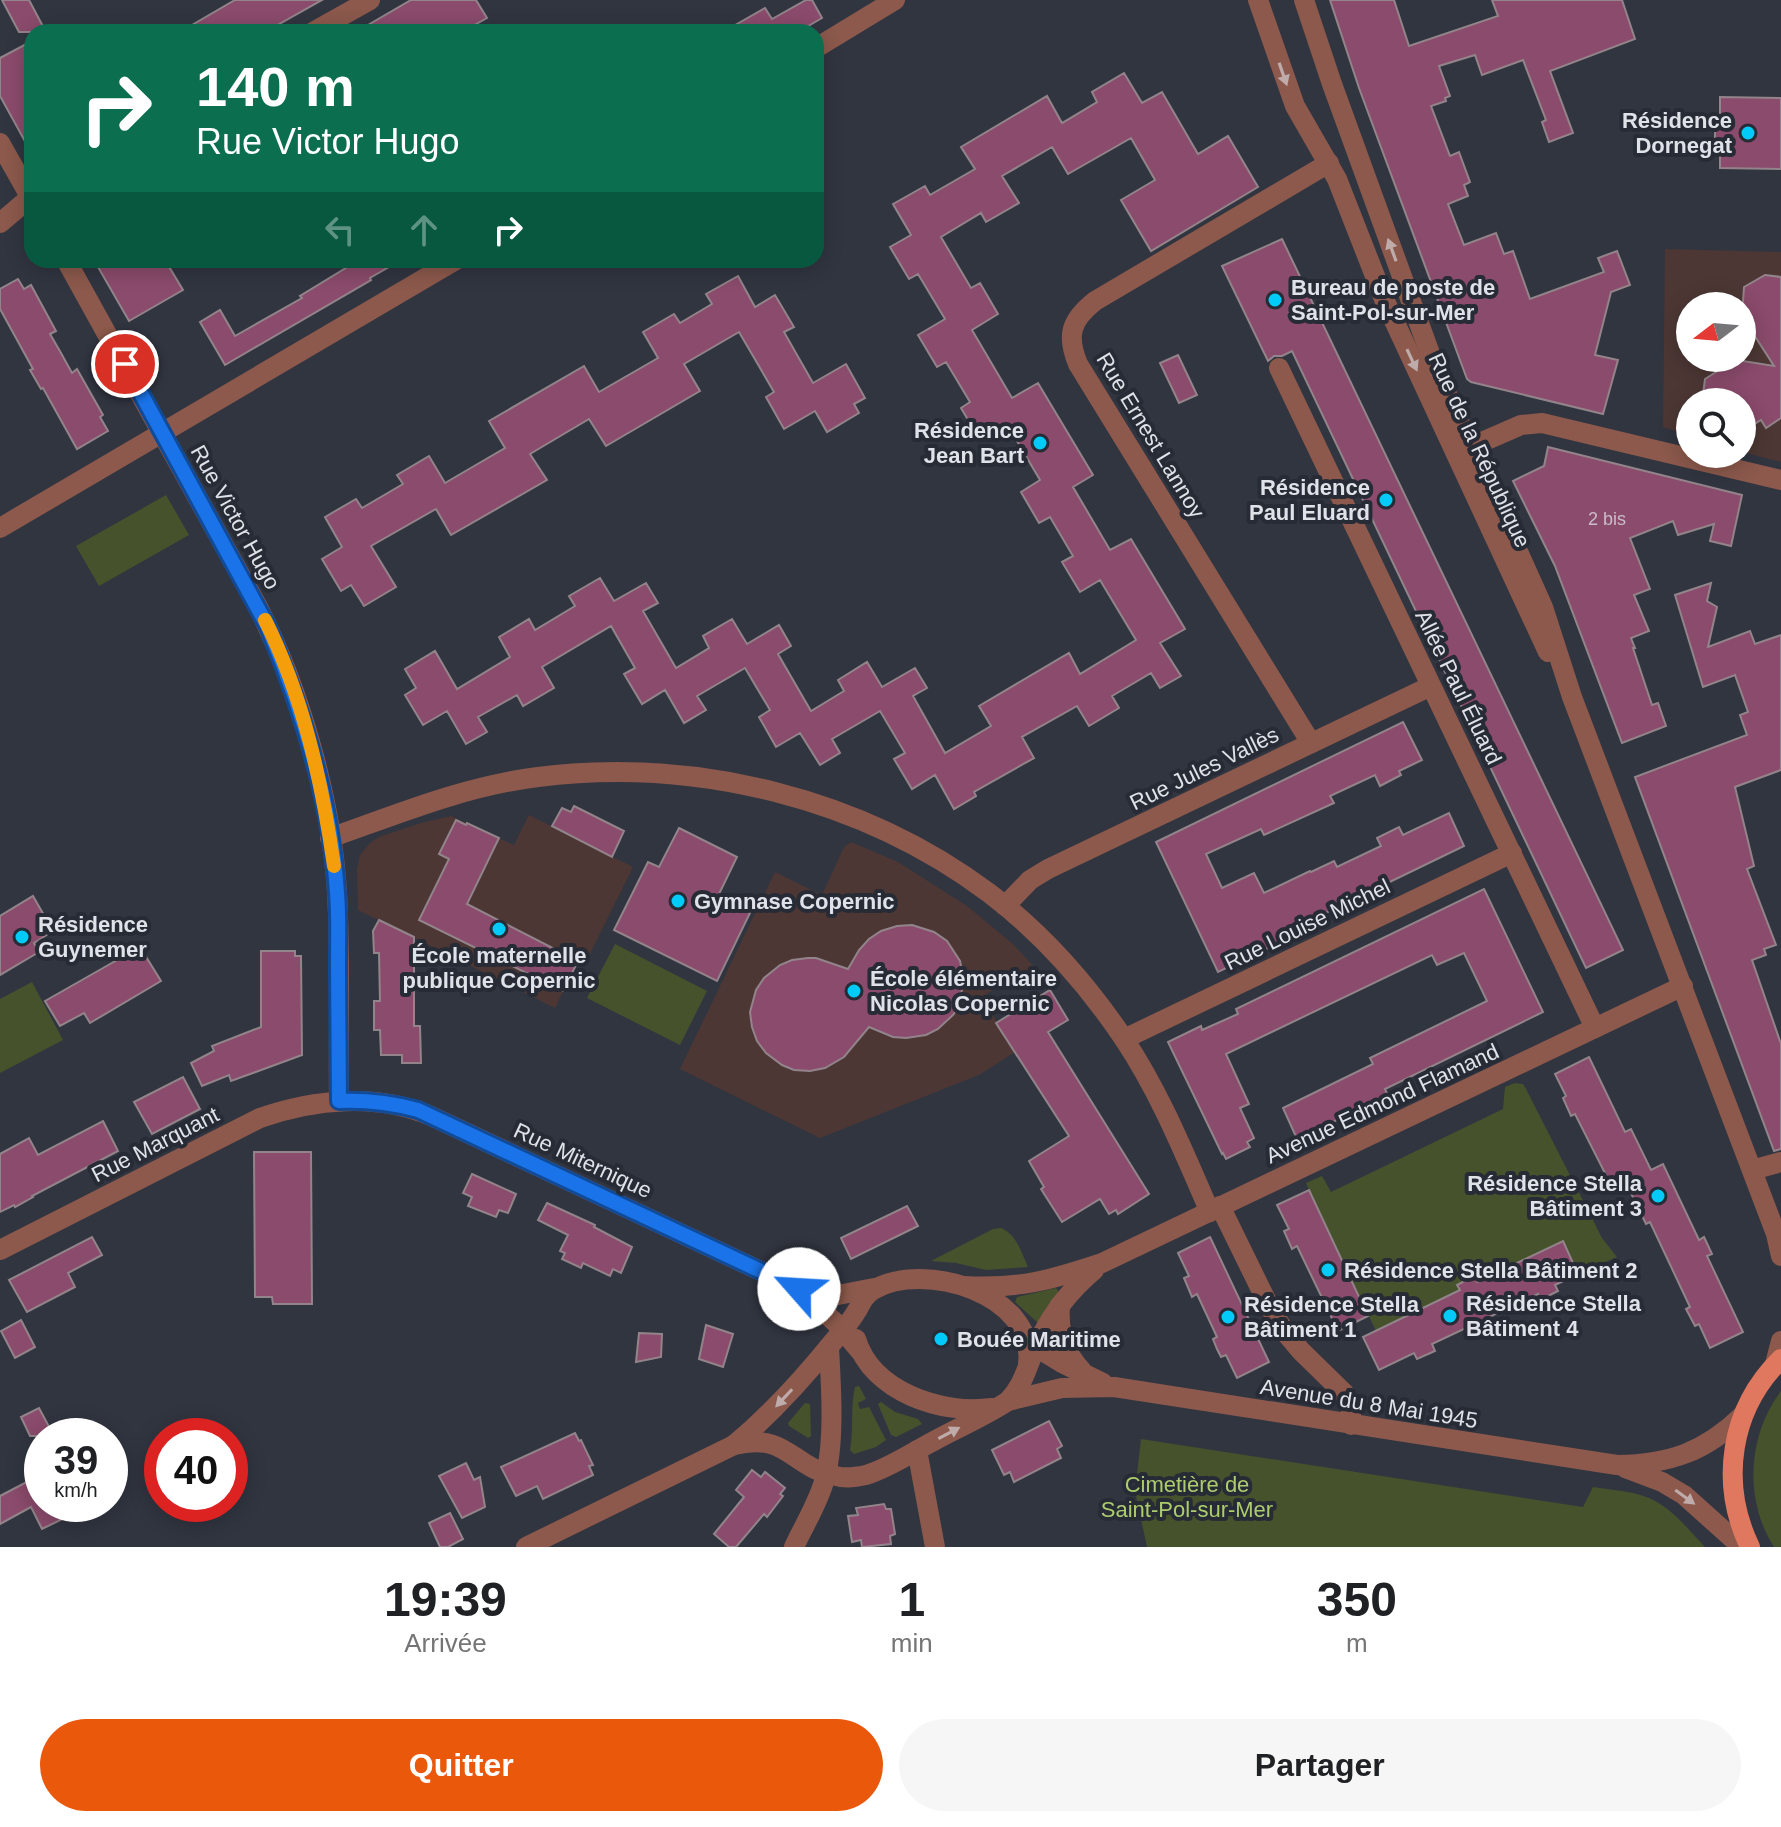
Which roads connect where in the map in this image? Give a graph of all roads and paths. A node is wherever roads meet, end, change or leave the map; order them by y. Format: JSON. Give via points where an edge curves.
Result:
{"nodes":[{"id":1,"x":370,"y":0,"type":"edge"},
{"id":2,"x":1258,"y":0,"type":"edge"},
{"id":3,"x":1304,"y":0,"type":"edge"},
{"id":4,"x":895,"y":2,"type":"edge"},
{"id":5,"x":327,"y":24,"type":"edge"},
{"id":6,"x":824,"y":43,"type":"edge"},
{"id":7,"x":0,"y":143,"type":"edge"},
{"id":8,"x":1329,"y":163,"type":"junction"},
{"id":9,"x":24,"y":186,"type":"edge"},
{"id":10,"x":24,"y":204,"type":"edge"},
{"id":11,"x":0,"y":223,"type":"edge"},
{"id":12,"x":70,"y":268,"type":"edge"},
{"id":13,"x":442,"y":268,"type":"edge"},
{"id":14,"x":1279,"y":368,"type":"dead end"},
{"id":15,"x":163,"y":433,"type":"junction"},
{"id":16,"x":1462,"y":450,"type":"junction"},
{"id":17,"x":1781,"y":480,"type":"edge"},
{"id":18,"x":0,"y":528,"type":"edge"},
{"id":19,"x":1431,"y":686,"type":"junction"},
{"id":20,"x":1311,"y":743,"type":"junction"},
{"id":21,"x":330,"y":838,"type":"junction"},
{"id":22,"x":1512,"y":853,"type":"junction"},
{"id":23,"x":1005,"y":906,"type":"junction"},
{"id":24,"x":1683,"y":986,"type":"junction"},
{"id":25,"x":1595,"y":1028,"type":"junction"},
{"id":26,"x":1124,"y":1039,"type":"junction"},
{"id":27,"x":339,"y":1101,"type":"junction"},
{"id":28,"x":1781,"y":1162,"type":"edge"},
{"id":29,"x":1752,"y":1170,"type":"junction"},
{"id":30,"x":1215,"y":1209,"type":"junction"},
{"id":31,"x":1779,"y":1238,"type":"edge"},
{"id":32,"x":0,"y":1250,"type":"edge"},
{"id":33,"x":1781,"y":1256,"type":"edge"},
{"id":34,"x":1102,"y":1263,"type":"junction"},
{"id":35,"x":964,"y":1286,"type":"junction"},
{"id":36,"x":878,"y":1287,"type":"junction"},
{"id":37,"x":799,"y":1289,"type":"junction"},
{"id":38,"x":1060,"y":1305,"type":"junction"},
{"id":39,"x":858,"y":1309,"type":"junction"},
{"id":40,"x":843,"y":1330,"type":"junction"},
{"id":41,"x":1781,"y":1341,"type":"edge"},
{"id":42,"x":829,"y":1347,"type":"junction"},
{"id":43,"x":1030,"y":1351,"type":"junction"},
{"id":44,"x":861,"y":1352,"type":"junction"},
{"id":45,"x":1778,"y":1362,"type":"edge"},
{"id":46,"x":1084,"y":1374,"type":"junction"},
{"id":47,"x":1114,"y":1387,"type":"junction"},
{"id":48,"x":1006,"y":1402,"type":"junction"},
{"id":49,"x":1743,"y":1415,"type":"junction"},
{"id":50,"x":1351,"y":1425,"type":"junction"},
{"id":51,"x":734,"y":1445,"type":"junction"},
{"id":52,"x":917,"y":1450,"type":"junction"},
{"id":53,"x":1617,"y":1465,"type":"junction"},
{"id":54,"x":826,"y":1474,"type":"junction"},
{"id":55,"x":526,"y":1547,"type":"edge"},
{"id":56,"x":794,"y":1547,"type":"edge"},
{"id":57,"x":935,"y":1547,"type":"edge"},
{"id":58,"x":1742,"y":1547,"type":"edge"},
{"id":59,"x":1750,"y":1547,"type":"edge"}],
"edges":[{"from":1,"to":5,"type":"street"},
{"from":2,"to":8,"type":"street","name":"Rue de la République","one_way":true,"via":[[1295,106]]},
{"from":16,"to":3,"type":"street","name":"Rue de la République","one_way":true},
{"from":4,"to":6,"type":"street"},
{"from":7,"to":9,"type":"street"},
{"from":8,"to":16,"type":"street","name":"Rue de la République","one_way":true,"via":[[1384,299]]},
{"from":8,"to":20,"type":"street","name":"Rue Ernest Lannoy","via":[[1095,301],[1076,320],[1071,337],[1078,364]]},
{"from":10,"to":11,"type":"street"},
{"from":12,"to":15,"type":"street","name":"Rue Victor Hugo"},
{"from":13,"to":15,"type":"street"},
{"from":14,"to":19,"type":"street","name":"Allée Paul Éluard"},
{"from":15,"to":18,"type":"street"},
{"from":15,"to":21,"type":"street","name":"Rue Victor Hugo","via":[[284,665],[313,755]]},
{"from":16,"to":17,"type":"street","via":[[1521,425],[1542,423]]},
{"from":16,"to":24,"type":"street","name":"Rue de la République","via":[[1538,633],[1572,697]]},
{"from":19,"to":20,"type":"street","name":"Rue Jules Vallès"},
{"from":19,"to":22,"type":"street","name":"Allée Paul Éluard"},
{"from":20,"to":23,"type":"street","name":"Rue Jules Vallès","via":[[1048,869]]},
{"from":21,"to":23,"type":"street","via":[[437,799],[537,777],[596,772],[680,775],[787,795],[873,826],[938,860]]},
{"from":21,"to":27,"type":"street","name":"Rue Victor Hugo","via":[[337,891]]},
{"from":22,"to":25,"type":"street","name":"Allée Paul Éluard"},
{"from":22,"to":26,"type":"street","name":"Rue Louise Michel"},
{"from":23,"to":26,"type":"street","via":[[1063,960]]},
{"from":24,"to":25,"type":"street","name":"Avenue Edmond Flamand"},
{"from":24,"to":29,"type":"street","name":"Rue de la République"},
{"from":25,"to":30,"type":"street","name":"Avenue Edmond Flamand"},
{"from":26,"to":30,"type":"street"},
{"from":27,"to":32,"type":"street","name":"Rue Marquant","via":[[260,1118]]},
{"from":27,"to":37,"type":"street","name":"Rue Miternique","via":[[418,1110]]},
{"from":28,"to":29,"type":"street"},
{"from":29,"to":31,"type":"street","name":"Rue de la République"},
{"from":30,"to":34,"type":"street","name":"Avenue Edmond Flamand"},
{"from":30,"to":50,"type":"street","via":[[1279,1324],[1344,1393]]},
{"from":31,"to":33,"type":"street","name":"Rue de la République"},
{"from":34,"to":35,"type":"street","via":[[1022,1286]]},
{"from":34,"to":38,"type":"street"},
{"from":35,"to":36,"type":"street","via":[[914,1279]]},
{"from":35,"to":43,"type":"street","via":[[1000,1305]]},
{"from":36,"to":37,"type":"street","via":[[838,1295]]},
{"from":36,"to":39,"type":"street"},
{"from":37,"to":40,"type":"street"},
{"from":38,"to":43,"type":"street"},
{"from":38,"to":46,"type":"street","via":[[1065,1348]]},
{"from":39,"to":40,"type":"street"},
{"from":39,"to":44,"type":"street","via":[[855,1331]]},
{"from":40,"to":42,"type":"street"},
{"from":40,"to":44,"type":"street"},
{"from":41,"to":45,"type":"street"},
{"from":42,"to":51,"type":"street","one_way":true},
{"from":42,"to":54,"type":"street"},
{"from":43,"to":46,"type":"street"},
{"from":43,"to":48,"type":"street","via":[[1021,1385]]},
{"from":44,"to":48,"type":"street","via":[[885,1380],[927,1401],[972,1409]]},
{"from":45,"to":49,"type":"main road"},
{"from":46,"to":47,"type":"street"},
{"from":47,"to":48,"type":"street","via":[[1062,1388]]},
{"from":47,"to":50,"type":"street","name":"Avenue du 8 Mai 1945"},
{"from":52,"to":48,"type":"street","one_way":true},
{"from":49,"to":53,"type":"street","name":"Avenue du 8 Mai 1945","via":[[1690,1453],[1648,1464]]},
{"from":49,"to":59,"type":"main road","via":[[1732,1474],[1736,1511]]},
{"from":50,"to":53,"type":"street","name":"Avenue du 8 Mai 1945"},
{"from":51,"to":54,"type":"street","via":[[773,1444]]},
{"from":51,"to":55,"type":"street"},
{"from":52,"to":54,"type":"street","via":[[863,1476]]},
{"from":52,"to":57,"type":"street"},
{"from":53,"to":58,"type":"street","name":"Avenue du 8 Mai 1945","one_way":true,"via":[[1684,1495]]},
{"from":54,"to":56,"type":"street"}]}
